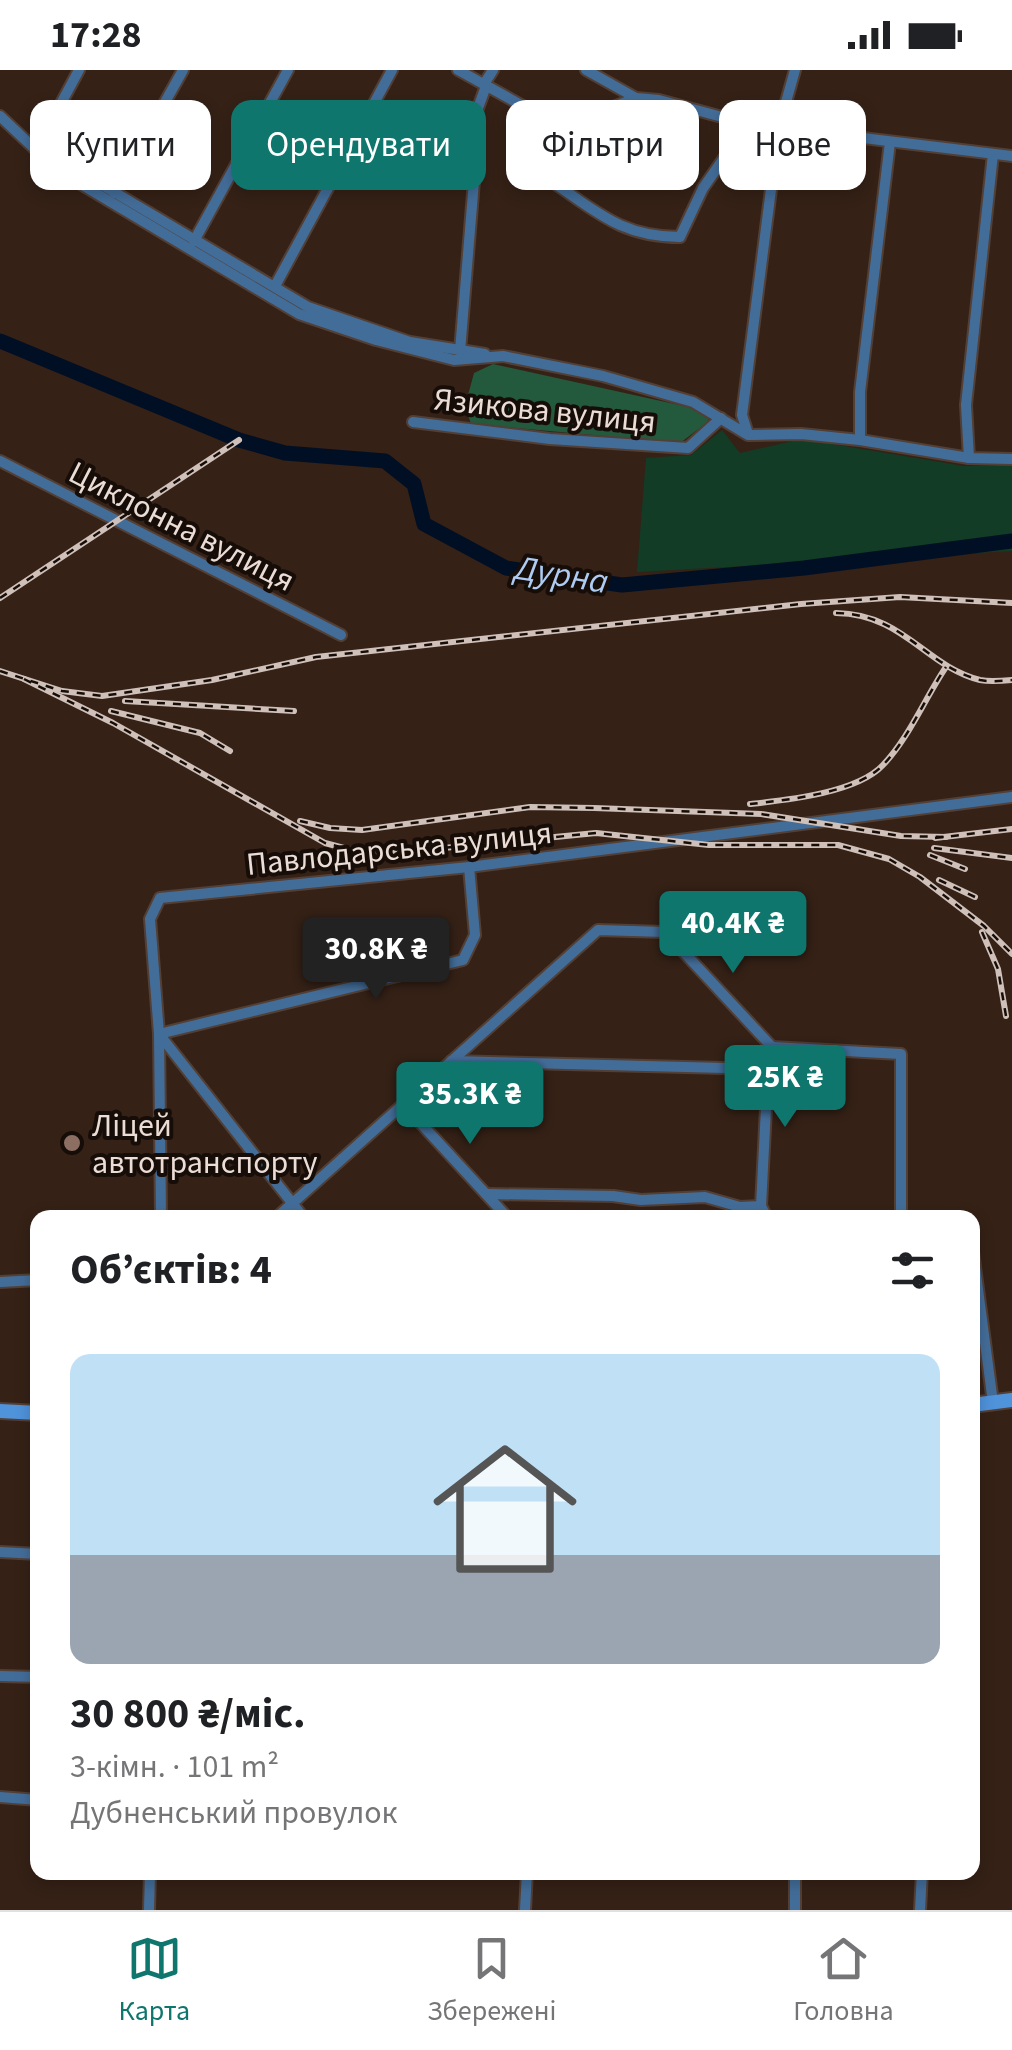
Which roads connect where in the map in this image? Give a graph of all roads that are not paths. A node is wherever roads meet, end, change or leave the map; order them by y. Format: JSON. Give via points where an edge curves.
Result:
{"nodes":[{"id":1,"x":79,"y":70,"type":"edge"},
{"id":2,"x":183,"y":70,"type":"edge"},
{"id":3,"x":288,"y":70,"type":"edge"},
{"id":4,"x":392,"y":70,"type":"edge"},
{"id":5,"x":458,"y":70,"type":"edge"},
{"id":6,"x":493,"y":70,"type":"edge"},
{"id":7,"x":586,"y":70,"type":"edge"},
{"id":8,"x":795,"y":70,"type":"edge"},
{"id":9,"x":485,"y":85,"type":"junction"},
{"id":10,"x":636,"y":98,"type":"junction"},
{"id":11,"x":63,"y":100,"type":"edge"},
{"id":12,"x":512,"y":100,"type":"edge"},
{"id":13,"x":631,"y":100,"type":"edge"},
{"id":14,"x":786,"y":100,"type":"edge"},
{"id":15,"x":0,"y":116,"type":"edge"},
{"id":16,"x":719,"y":116,"type":"edge"},
{"id":17,"x":866,"y":139,"type":"edge"},
{"id":18,"x":890,"y":142,"type":"junction"},
{"id":19,"x":30,"y":144,"type":"edge"},
{"id":20,"x":994,"y":154,"type":"junction"},
{"id":21,"x":1012,"y":156,"type":"edge"},
{"id":22,"x":719,"y":165,"type":"edge"},
{"id":23,"x":92,"y":190,"type":"edge"},
{"id":24,"x":111,"y":190,"type":"edge"},
{"id":25,"x":568,"y":190,"type":"edge"},
{"id":26,"x":770,"y":190,"type":"edge"},
{"id":27,"x":114,"y":192,"type":"junction"},
{"id":28,"x":194,"y":241,"type":"junction"},
{"id":29,"x":275,"y":286,"type":"junction"},
{"id":30,"x":460,"y":352,"type":"junction"},
{"id":31,"x":503,"y":356,"type":"junction"},
{"id":32,"x":721,"y":418,"type":"junction"},
{"id":33,"x":412,"y":422,"type":"dead end"},
{"id":34,"x":748,"y":435,"type":"junction"},
{"id":35,"x":860,"y":440,"type":"junction"},
{"id":36,"x":969,"y":458,"type":"junction"},
{"id":37,"x":1012,"y":458,"type":"edge"},
{"id":38,"x":0,"y":461,"type":"edge"},
{"id":39,"x":342,"y":635,"type":"dead end"},
{"id":40,"x":1012,"y":796,"type":"edge"},
{"id":41,"x":468,"y":868,"type":"junction"},
{"id":42,"x":159,"y":1034,"type":"junction"},
{"id":43,"x":772,"y":1047,"type":"junction"},
{"id":44,"x":450,"y":1061,"type":"junction"},
{"id":45,"x":768,"y":1069,"type":"junction"},
{"id":46,"x":403,"y":1104,"type":"junction"},
{"id":47,"x":486,"y":1194,"type":"junction"},
{"id":48,"x":291,"y":1204,"type":"junction"},
{"id":49,"x":761,"y":1206,"type":"junction"},
{"id":50,"x":161,"y":1210,"type":"edge"},
{"id":51,"x":285,"y":1210,"type":"edge"},
{"id":52,"x":297,"y":1210,"type":"edge"},
{"id":53,"x":501,"y":1210,"type":"edge"},
{"id":54,"x":763,"y":1210,"type":"edge"},
{"id":55,"x":901,"y":1210,"type":"edge"},
{"id":56,"x":30,"y":1280,"type":"edge"},
{"id":57,"x":0,"y":1282,"type":"edge"},
{"id":58,"x":980,"y":1308,"type":"edge"},
{"id":59,"x":1012,"y":1400,"type":"edge"},
{"id":60,"x":992,"y":1403,"type":"junction"},
{"id":61,"x":980,"y":1404,"type":"edge"},
{"id":62,"x":0,"y":1412,"type":"edge"},
{"id":63,"x":30,"y":1414,"type":"edge"},
{"id":64,"x":0,"y":1552,"type":"edge"},
{"id":65,"x":30,"y":1554,"type":"edge"},
{"id":66,"x":0,"y":1676,"type":"edge"},
{"id":67,"x":30,"y":1678,"type":"edge"},
{"id":68,"x":0,"y":1797,"type":"edge"},
{"id":69,"x":30,"y":1799,"type":"edge"},
{"id":70,"x":150,"y":1880,"type":"edge"},
{"id":71,"x":527,"y":1880,"type":"edge"},
{"id":72,"x":795,"y":1880,"type":"edge"},
{"id":73,"x":922,"y":1880,"type":"edge"},
{"id":74,"x":149,"y":1910,"type":"edge"},
{"id":75,"x":525,"y":1910,"type":"edge"},
{"id":76,"x":795,"y":1910,"type":"edge"},
{"id":77,"x":920,"y":1910,"type":"edge"}],
"edges":[{"from":1,"to":11,"type":"street"},
{"from":2,"to":27,"type":"street"},
{"from":3,"to":28,"type":"street"},
{"from":4,"to":29,"type":"street"},
{"from":5,"to":9,"type":"street"},
{"from":6,"to":9,"type":"street"},
{"from":7,"to":10,"type":"street"},
{"from":8,"to":14,"type":"street"},
{"from":9,"to":12,"type":"street"},
{"from":9,"to":30,"type":"street","via":[[474,119]]},
{"from":10,"to":13,"type":"street"},
{"from":10,"to":16,"type":"street"},
{"from":15,"to":19,"type":"street"},
{"from":17,"to":18,"type":"street"},
{"from":18,"to":20,"type":"street"},
{"from":18,"to":35,"type":"street"},
{"from":20,"to":21,"type":"street"},
{"from":20,"to":36,"type":"street","via":[[966,405]]},
{"from":22,"to":25,"type":"street","via":[[680,238],[617,226]]},
{"from":23,"to":31,"type":"street","via":[[299,314],[454,360]]},
{"from":24,"to":27,"type":"street"},
{"from":26,"to":34,"type":"street","via":[[742,415]]},
{"from":27,"to":28,"type":"street"},
{"from":28,"to":29,"type":"street"},
{"from":29,"to":30,"type":"street","via":[[308,307]]},
{"from":30,"to":31,"type":"street"},
{"from":31,"to":32,"type":"street","via":[[603,376],[693,402]]},
{"from":32,"to":33,"type":"street","name":"Язикова вулиця","via":[[688,448]]},
{"from":32,"to":34,"type":"street"},
{"from":34,"to":35,"type":"street"},
{"from":35,"to":36,"type":"street"},
{"from":36,"to":37,"type":"street"},
{"from":38,"to":39,"type":"street","name":"Циклонна вулиця"},
{"from":40,"to":41,"type":"street","name":"Павлодарська вулиця"},
{"from":41,"to":42,"type":"street","via":[[474,935],[463,960]]},
{"from":41,"to":42,"type":"street","name":"Павлодарська вулиця","via":[[160,898],[150,919]]},
{"from":42,"to":48,"type":"street"},
{"from":42,"to":50,"type":"street"},
{"from":43,"to":44,"type":"street","via":[[665,932],[598,930]]},
{"from":43,"to":45,"type":"street"},
{"from":43,"to":55,"type":"street","via":[[901,1054]]},
{"from":44,"to":45,"type":"street"},
{"from":44,"to":46,"type":"street"},
{"from":45,"to":49,"type":"street"},
{"from":46,"to":47,"type":"street"},
{"from":46,"to":48,"type":"street"},
{"from":47,"to":49,"type":"street","via":[[704,1197]]},
{"from":47,"to":53,"type":"street"},
{"from":48,"to":51,"type":"street"},
{"from":48,"to":52,"type":"street"},
{"from":49,"to":54,"type":"street"},
{"from":56,"to":57,"type":"street"},
{"from":58,"to":60,"type":"street"},
{"from":59,"to":60,"type":"main road"},
{"from":60,"to":61,"type":"main road"},
{"from":62,"to":63,"type":"main road"},
{"from":64,"to":65,"type":"street"},
{"from":66,"to":67,"type":"street"},
{"from":68,"to":69,"type":"street"},
{"from":70,"to":74,"type":"street"},
{"from":71,"to":75,"type":"street"},
{"from":72,"to":76,"type":"street"},
{"from":73,"to":77,"type":"street"}]}
